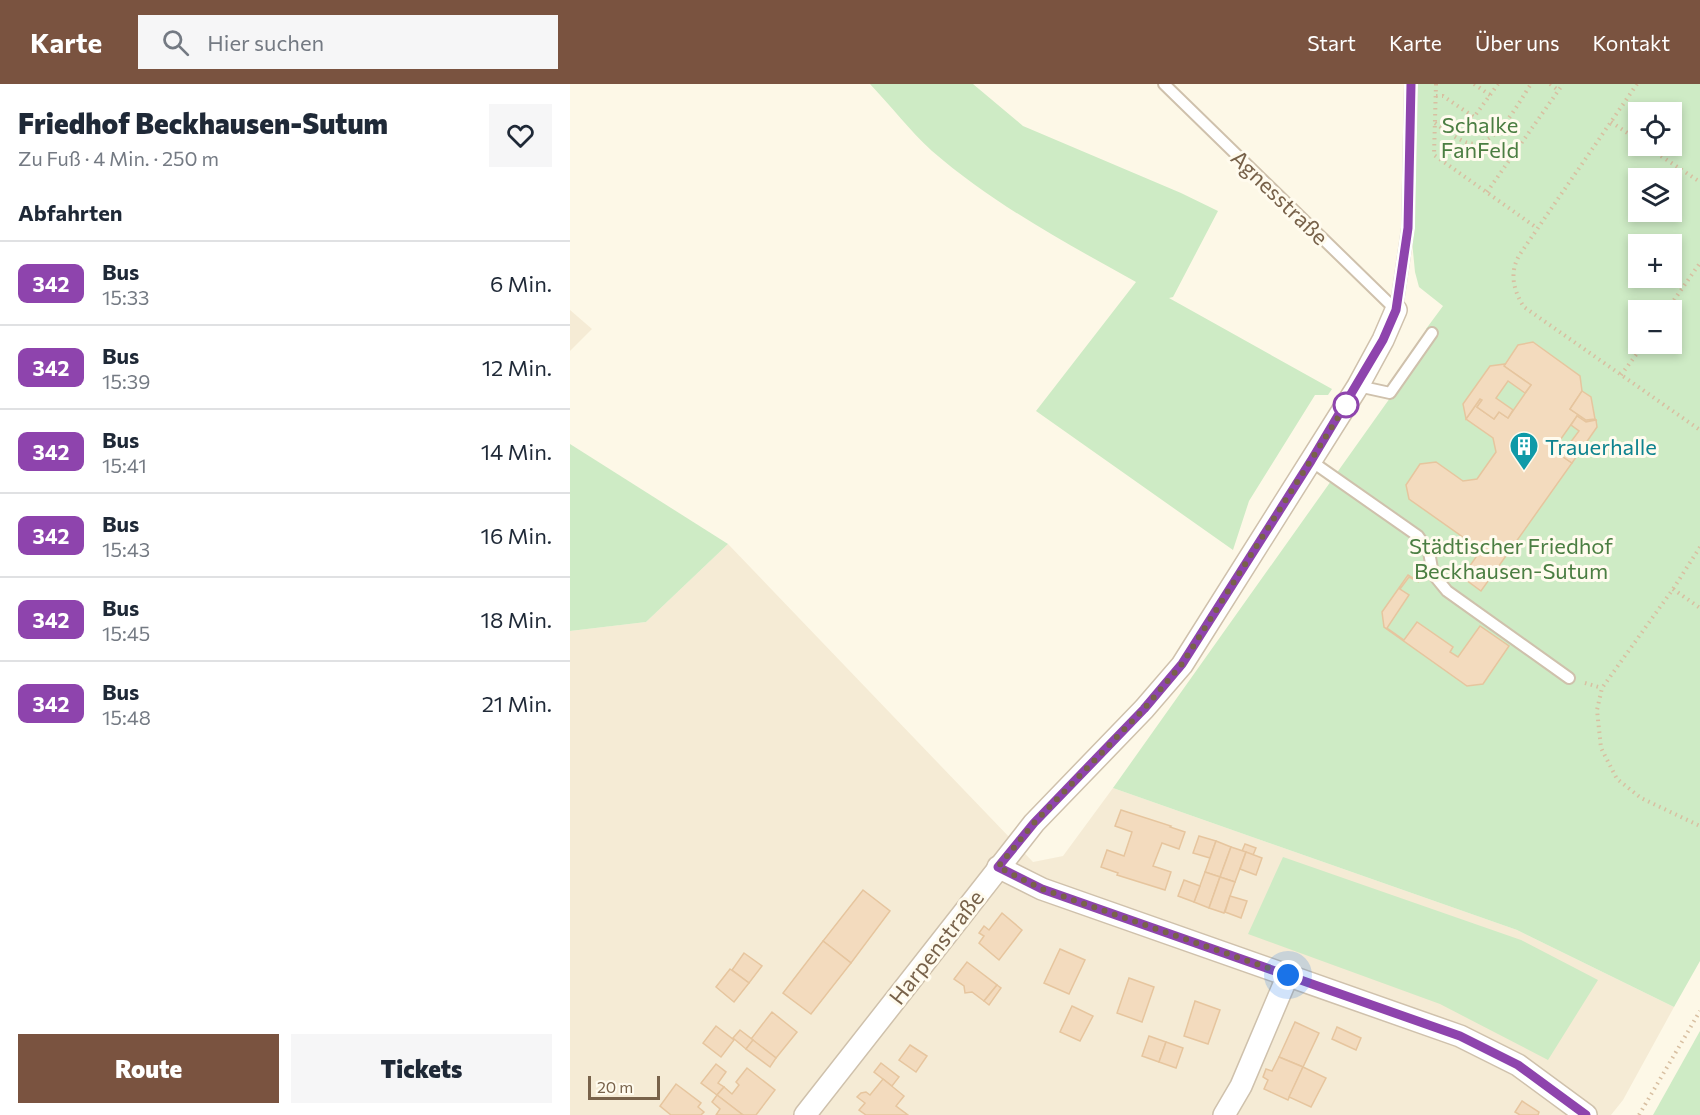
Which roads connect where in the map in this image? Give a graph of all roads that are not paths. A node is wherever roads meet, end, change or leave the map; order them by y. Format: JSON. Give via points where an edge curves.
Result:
{"nodes":[{"id":1,"x":1164,"y":84,"type":"edge"},
{"id":2,"x":1411,"y":84,"type":"edge"},
{"id":3,"x":1396,"y":310,"type":"junction"},
{"id":4,"x":1432,"y":333,"type":"dead end"},
{"id":5,"x":1358,"y":386,"type":"junction"},
{"id":6,"x":1311,"y":461,"type":"junction"},
{"id":7,"x":1569,"y":678,"type":"dead end"},
{"id":8,"x":998,"y":867,"type":"junction"},
{"id":9,"x":1288,"y":975,"type":"junction"},
{"id":10,"x":805,"y":1115,"type":"edge"},
{"id":11,"x":1224,"y":1115,"type":"edge"},
{"id":12,"x":1586,"y":1115,"type":"edge"}],
"edges":[{"from":1,"to":3,"type":"lane","name":"Agnesstraße"},
{"from":2,"to":3,"type":"lane","via":[[1408,228]]},
{"from":3,"to":5,"type":"street","name":"Harpenstraße"},
{"from":4,"to":5,"type":"lane","via":[[1390,393]]},
{"from":5,"to":6,"type":"street","name":"Harpenstraße"},
{"from":6,"to":7,"type":"lane","via":[[1418,536],[1429,552],[1433,574],[1447,591]]},
{"from":6,"to":8,"type":"street","name":"Harpenstraße","via":[[1182,664]]},
{"from":8,"to":9,"type":"street","via":[[1042,889]]},
{"from":8,"to":10,"type":"street","name":"Harpenstraße"},
{"from":9,"to":11,"type":"street","via":[[1241,1086]]},
{"from":9,"to":12,"type":"street","via":[[1460,1036],[1518,1065]]}]}
